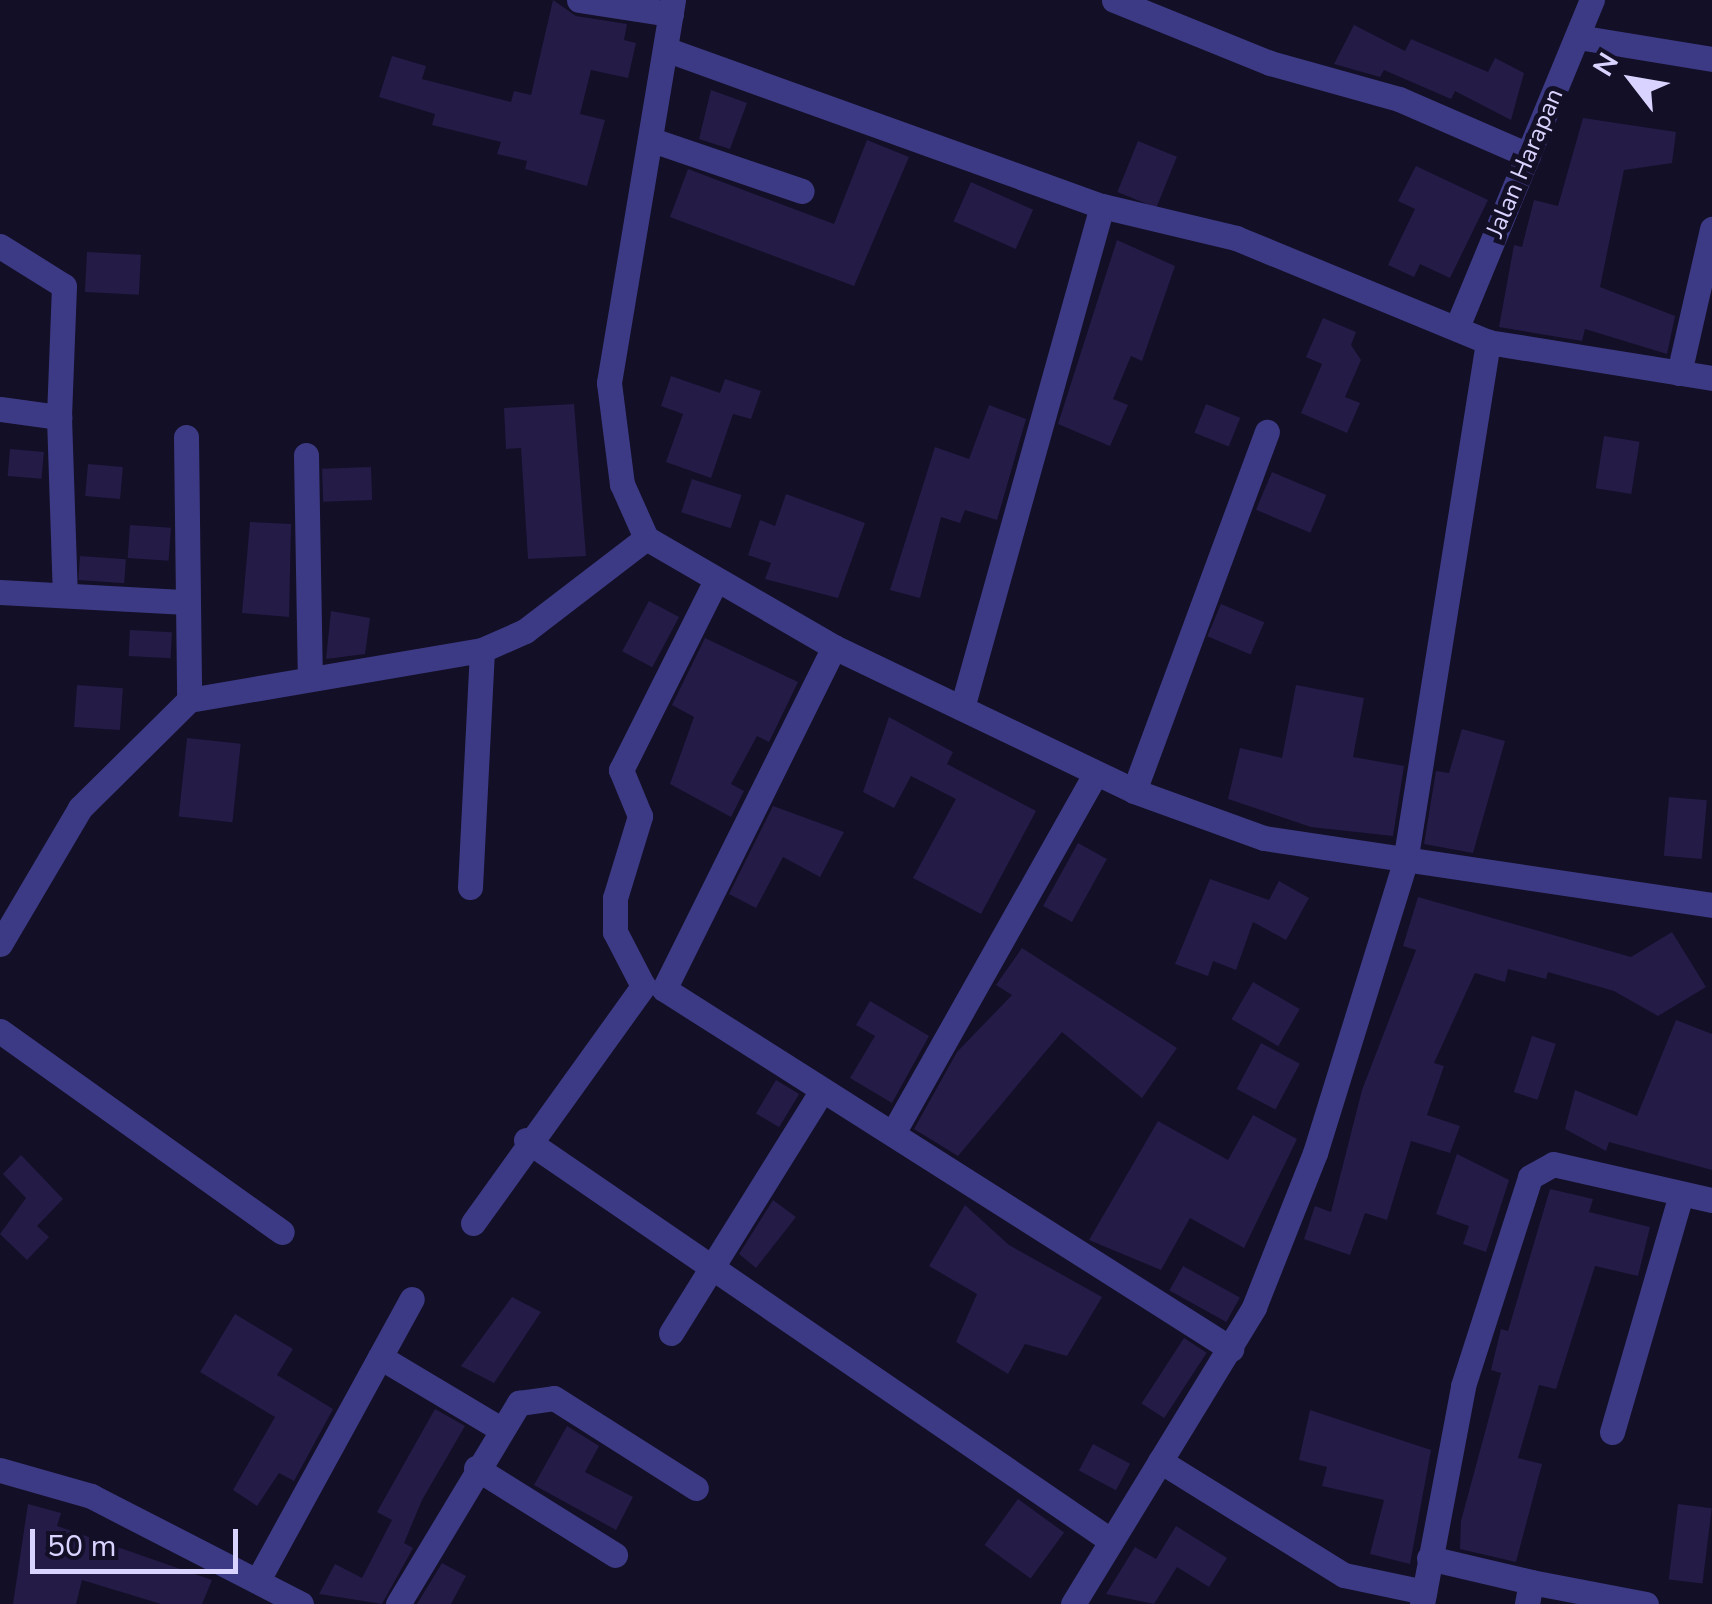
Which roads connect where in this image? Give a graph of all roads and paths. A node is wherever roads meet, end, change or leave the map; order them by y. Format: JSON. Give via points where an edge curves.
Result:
{"nodes":[{"id":1,"x":580,"y":0,"type":"edge"},
{"id":2,"x":1114,"y":0,"type":"edge"},
{"id":3,"x":1592,"y":0,"type":"edge"},
{"id":4,"x":672,"y":7,"type":"edge"},
{"id":5,"x":1578,"y":37,"type":"junction"},
{"id":6,"x":668,"y":50,"type":"junction"},
{"id":7,"x":1712,"y":59,"type":"edge"},
{"id":8,"x":652,"y":140,"type":"junction"},
{"id":9,"x":1528,"y":155,"type":"junction"},
{"id":10,"x":802,"y":191,"type":"dead end"},
{"id":11,"x":1102,"y":206,"type":"junction"},
{"id":12,"x":1712,"y":229,"type":"edge"},
{"id":13,"x":0,"y":246,"type":"edge"},
{"id":14,"x":1457,"y":327,"type":"junction"},
{"id":15,"x":1488,"y":342,"type":"junction"},
{"id":16,"x":1678,"y":373,"type":"junction"},
{"id":17,"x":1712,"y":378,"type":"edge"},
{"id":18,"x":0,"y":409,"type":"edge"},
{"id":19,"x":58,"y":417,"type":"junction"},
{"id":20,"x":1268,"y":432,"type":"dead end"},
{"id":21,"x":186,"y":438,"type":"dead end"},
{"id":22,"x":306,"y":455,"type":"dead end"},
{"id":23,"x":646,"y":538,"type":"junction"},
{"id":24,"x":715,"y":582,"type":"junction"},
{"id":25,"x":0,"y":592,"type":"edge"},
{"id":26,"x":65,"y":595,"type":"junction"},
{"id":27,"x":188,"y":602,"type":"junction"},
{"id":28,"x":834,"y":647,"type":"junction"},
{"id":29,"x":482,"y":650,"type":"junction"},
{"id":30,"x":310,"y":676,"type":"junction"},
{"id":31,"x":189,"y":700,"type":"junction"},
{"id":32,"x":962,"y":708,"type":"junction"},
{"id":33,"x":1096,"y":773,"type":"junction"},
{"id":34,"x":1134,"y":791,"type":"junction"},
{"id":35,"x":1405,"y":862,"type":"junction"},
{"id":36,"x":470,"y":887,"type":"dead end"},
{"id":37,"x":1712,"y":905,"type":"edge"},
{"id":38,"x":0,"y":944,"type":"edge"},
{"id":39,"x":625,"y":950,"type":"junction"},
{"id":40,"x":666,"y":973,"type":"junction"},
{"id":41,"x":0,"y":1031,"type":"edge"},
{"id":42,"x":820,"y":1092,"type":"junction"},
{"id":43,"x":892,"y":1133,"type":"junction"},
{"id":44,"x":526,"y":1140,"type":"junction"},
{"id":45,"x":1681,"y":1196,"type":"junction"},
{"id":46,"x":1712,"y":1200,"type":"edge"},
{"id":47,"x":473,"y":1224,"type":"dead end"},
{"id":48,"x":282,"y":1232,"type":"dead end"},
{"id":49,"x":713,"y":1266,"type":"junction"},
{"id":50,"x":412,"y":1300,"type":"dead end"},
{"id":51,"x":671,"y":1333,"type":"dead end"},
{"id":52,"x":1231,"y":1348,"type":"junction"},
{"id":53,"x":380,"y":1357,"type":"junction"},
{"id":54,"x":499,"y":1428,"type":"junction"},
{"id":55,"x":1612,"y":1432,"type":"dead end"},
{"id":56,"x":1160,"y":1461,"type":"junction"},
{"id":57,"x":476,"y":1468,"type":"junction"},
{"id":58,"x":0,"y":1470,"type":"edge"},
{"id":59,"x":696,"y":1488,"type":"dead end"},
{"id":60,"x":1110,"y":1540,"type":"junction"},
{"id":61,"x":615,"y":1554,"type":"dead end"},
{"id":62,"x":1429,"y":1558,"type":"junction"},
{"id":63,"x":260,"y":1578,"type":"junction"},
{"id":64,"x":1529,"y":1593,"type":"edge"},
{"id":65,"x":1423,"y":1598,"type":"edge"},
{"id":66,"x":301,"y":1604,"type":"edge"},
{"id":67,"x":398,"y":1604,"type":"edge"},
{"id":68,"x":1072,"y":1604,"type":"edge"},
{"id":69,"x":1646,"y":1604,"type":"edge"}],
"edges":[{"from":1,"to":4,"type":"street"},
{"from":2,"to":9,"type":"street","via":[[1270,63],[1398,99]]},
{"from":3,"to":5,"type":"street","name":"Jalan Harapan"},
{"from":4,"to":6,"type":"street"},
{"from":5,"to":7,"type":"street"},
{"from":5,"to":9,"type":"street","name":"Jalan Harapan"},
{"from":6,"to":8,"type":"street"},
{"from":6,"to":11,"type":"street"},
{"from":8,"to":10,"type":"street"},
{"from":8,"to":23,"type":"street","via":[[609,383],[622,484]]},
{"from":9,"to":14,"type":"street","name":"Jalan Harapan"},
{"from":11,"to":14,"type":"street","via":[[1236,238]]},
{"from":11,"to":32,"type":"street"},
{"from":12,"to":16,"type":"street"},
{"from":13,"to":19,"type":"street","via":[[64,286]]},
{"from":14,"to":15,"type":"street"},
{"from":15,"to":16,"type":"street"},
{"from":15,"to":35,"type":"street"},
{"from":16,"to":17,"type":"street"},
{"from":18,"to":19,"type":"street"},
{"from":19,"to":26,"type":"street"},
{"from":20,"to":34,"type":"street"},
{"from":21,"to":27,"type":"street"},
{"from":22,"to":30,"type":"street"},
{"from":23,"to":24,"type":"street"},
{"from":23,"to":29,"type":"street","via":[[542,620]]},
{"from":24,"to":28,"type":"street"},
{"from":24,"to":39,"type":"street","via":[[621,770],[640,816],[615,898]]},
{"from":25,"to":26,"type":"street"},
{"from":26,"to":27,"type":"street"},
{"from":27,"to":31,"type":"street"},
{"from":28,"to":32,"type":"street"},
{"from":28,"to":40,"type":"street"},
{"from":29,"to":30,"type":"street"},
{"from":29,"to":36,"type":"street"},
{"from":30,"to":31,"type":"street"},
{"from":31,"to":38,"type":"street","via":[[80,808]]},
{"from":32,"to":33,"type":"street"},
{"from":33,"to":34,"type":"street"},
{"from":33,"to":43,"type":"street"},
{"from":34,"to":35,"type":"street","via":[[1264,838]]},
{"from":35,"to":37,"type":"street"},
{"from":35,"to":52,"type":"street","via":[[1277,1263]]},
{"from":39,"to":40,"type":"street"},
{"from":39,"to":44,"type":"street","via":[[643,986]]},
{"from":40,"to":42,"type":"street","via":[[676,1004]]},
{"from":41,"to":48,"type":"street"},
{"from":42,"to":43,"type":"street"},
{"from":42,"to":49,"type":"street"},
{"from":43,"to":52,"type":"street"},
{"from":44,"to":47,"type":"street"},
{"from":44,"to":49,"type":"street"},
{"from":45,"to":46,"type":"street"},
{"from":45,"to":55,"type":"street"},
{"from":45,"to":62,"type":"street","via":[[1553,1164],[1530,1177],[1463,1386]]},
{"from":49,"to":51,"type":"street"},
{"from":49,"to":60,"type":"street"},
{"from":50,"to":53,"type":"street"},
{"from":52,"to":56,"type":"street"},
{"from":53,"to":54,"type":"street"},
{"from":53,"to":63,"type":"street"},
{"from":54,"to":57,"type":"street"},
{"from":54,"to":59,"type":"street","via":[[519,1403],[554,1398]]},
{"from":56,"to":60,"type":"street"},
{"from":56,"to":65,"type":"street","via":[[1344,1575]]},
{"from":57,"to":61,"type":"street"},
{"from":57,"to":67,"type":"street"},
{"from":58,"to":63,"type":"street","via":[[91,1496]]},
{"from":60,"to":68,"type":"street"},
{"from":62,"to":64,"type":"street"},
{"from":62,"to":65,"type":"street"},
{"from":63,"to":66,"type":"street"},
{"from":64,"to":69,"type":"street"}]}
